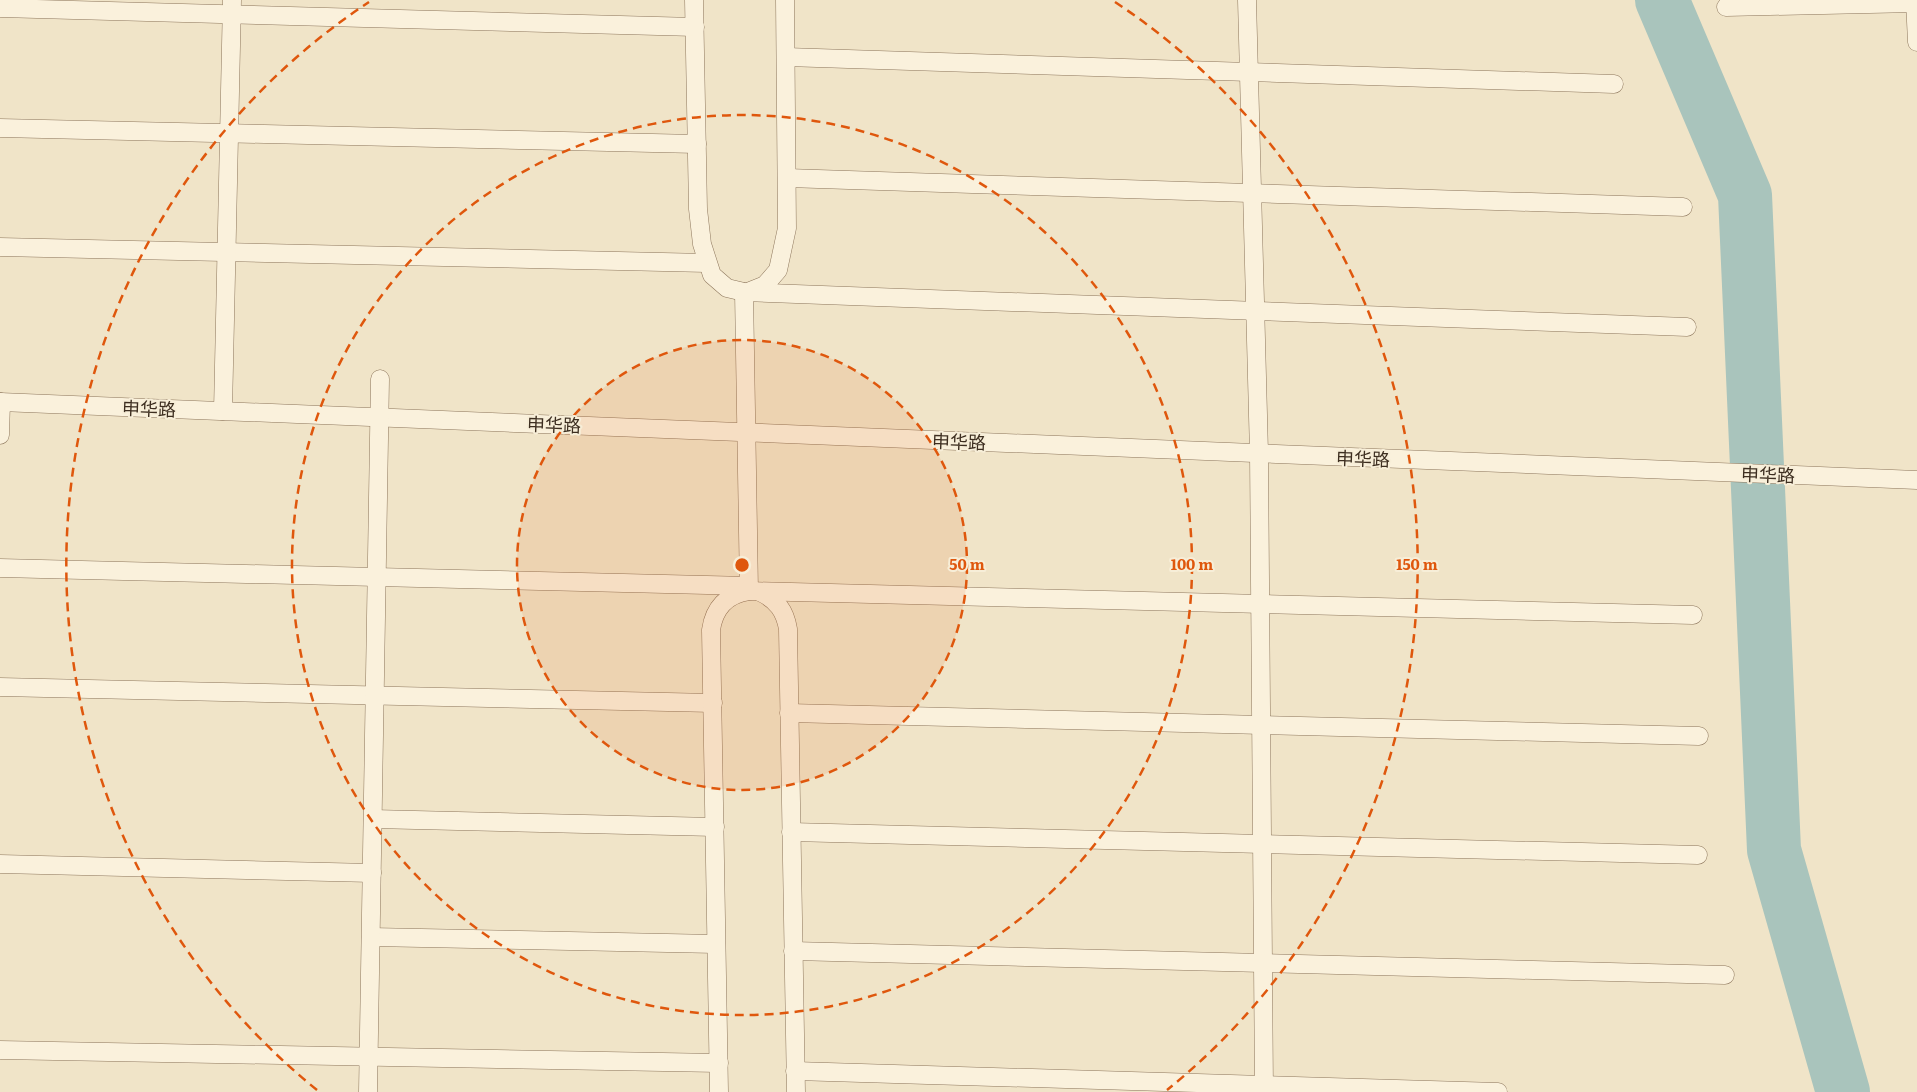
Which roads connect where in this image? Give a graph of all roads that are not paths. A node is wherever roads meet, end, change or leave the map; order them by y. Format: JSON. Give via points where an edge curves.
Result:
{"nodes":[{"id":1,"x":694,"y":0,"type":"edge"},
{"id":2,"x":784,"y":0,"type":"edge"},
{"id":3,"x":1247,"y":0,"type":"edge"},
{"id":4,"x":1915,"y":1,"type":"edge"},
{"id":5,"x":232,"y":7,"type":"edge"},
{"id":6,"x":1726,"y":7,"type":"dead end"},
{"id":7,"x":0,"y":8,"type":"edge"},
{"id":8,"x":695,"y":27,"type":"junction"},
{"id":9,"x":1917,"y":42,"type":"edge"},
{"id":10,"x":786,"y":57,"type":"junction"},
{"id":11,"x":1249,"y":72,"type":"junction"},
{"id":12,"x":1614,"y":84,"type":"dead end"},
{"id":13,"x":0,"y":128,"type":"edge"},
{"id":14,"x":229,"y":133,"type":"junction"},
{"id":15,"x":697,"y":144,"type":"junction"},
{"id":16,"x":787,"y":178,"type":"junction"},
{"id":17,"x":1252,"y":193,"type":"junction"},
{"id":18,"x":1683,"y":207,"type":"dead end"},
{"id":19,"x":0,"y":247,"type":"edge"},
{"id":20,"x":226,"y":252,"type":"junction"},
{"id":21,"x":707,"y":263,"type":"junction"},
{"id":22,"x":744,"y":292,"type":"junction"},
{"id":23,"x":1255,"y":311,"type":"junction"},
{"id":24,"x":1687,"y":327,"type":"dead end"},
{"id":25,"x":380,"y":378,"type":"dead end"},
{"id":26,"x":0,"y":402,"type":"edge"},
{"id":27,"x":223,"y":410,"type":"junction"},
{"id":28,"x":380,"y":417,"type":"junction"},
{"id":29,"x":746,"y":432,"type":"junction"},
{"id":30,"x":0,"y":435,"type":"edge"},
{"id":31,"x":1259,"y":453,"type":"junction"},
{"id":32,"x":1917,"y":480,"type":"edge"},
{"id":33,"x":0,"y":568,"type":"edge"},
{"id":34,"x":377,"y":576,"type":"junction"},
{"id":35,"x":754,"y":588,"type":"junction"},
{"id":36,"x":1260,"y":604,"type":"junction"},
{"id":37,"x":1693,"y":615,"type":"dead end"},
{"id":38,"x":0,"y":687,"type":"edge"},
{"id":39,"x":375,"y":696,"type":"junction"},
{"id":40,"x":713,"y":704,"type":"junction"},
{"id":41,"x":789,"y":714,"type":"junction"},
{"id":42,"x":1261,"y":726,"type":"junction"},
{"id":43,"x":1699,"y":736,"type":"dead end"},
{"id":44,"x":373,"y":819,"type":"junction"},
{"id":45,"x":714,"y":827,"type":"junction"},
{"id":46,"x":791,"y":832,"type":"junction"},
{"id":47,"x":1262,"y":844,"type":"junction"},
{"id":48,"x":1698,"y":855,"type":"dead end"},
{"id":49,"x":0,"y":864,"type":"edge"},
{"id":50,"x":372,"y":873,"type":"junction"},
{"id":51,"x":371,"y":937,"type":"junction"},
{"id":52,"x":716,"y":944,"type":"junction"},
{"id":53,"x":793,"y":952,"type":"junction"},
{"id":54,"x":1263,"y":963,"type":"junction"},
{"id":55,"x":1725,"y":975,"type":"dead end"},
{"id":56,"x":0,"y":1050,"type":"edge"},
{"id":57,"x":369,"y":1056,"type":"junction"},
{"id":58,"x":719,"y":1063,"type":"junction"},
{"id":59,"x":795,"y":1071,"type":"junction"},
{"id":60,"x":1264,"y":1089,"type":"edge"},
{"id":61,"x":368,"y":1092,"type":"edge"},
{"id":62,"x":719,"y":1092,"type":"edge"},
{"id":63,"x":796,"y":1092,"type":"edge"},
{"id":64,"x":1498,"y":1092,"type":"edge"}],
"edges":[{"from":1,"to":8,"type":"lane"},
{"from":2,"to":10,"type":"lane"},
{"from":3,"to":11,"type":"lane"},
{"from":4,"to":6,"type":"lane"},
{"from":4,"to":9,"type":"lane"},
{"from":5,"to":7,"type":"lane"},
{"from":5,"to":8,"type":"lane"},
{"from":5,"to":14,"type":"lane"},
{"from":8,"to":15,"type":"lane"},
{"from":10,"to":11,"type":"lane"},
{"from":10,"to":16,"type":"lane"},
{"from":11,"to":12,"type":"lane"},
{"from":11,"to":17,"type":"lane"},
{"from":13,"to":14,"type":"lane"},
{"from":14,"to":15,"type":"lane"},
{"from":14,"to":20,"type":"lane"},
{"from":15,"to":21,"type":"lane","via":[[698,208]]},
{"from":16,"to":17,"type":"lane"},
{"from":16,"to":22,"type":"lane","via":[[787,228],[780,264],[765,285]]},
{"from":17,"to":18,"type":"lane"},
{"from":17,"to":23,"type":"lane"},
{"from":19,"to":20,"type":"lane"},
{"from":20,"to":21,"type":"lane"},
{"from":20,"to":27,"type":"lane"},
{"from":21,"to":22,"type":"lane","via":[[719,282],[727,288]]},
{"from":22,"to":23,"type":"lane"},
{"from":22,"to":29,"type":"lane"},
{"from":23,"to":24,"type":"lane"},
{"from":23,"to":31,"type":"lane"},
{"from":25,"to":28,"type":"lane"},
{"from":26,"to":27,"type":"lane","name":"申华路"},
{"from":26,"to":30,"type":"lane"},
{"from":27,"to":28,"type":"lane","name":"申华路"},
{"from":28,"to":29,"type":"lane","name":"申华路"},
{"from":28,"to":34,"type":"lane"},
{"from":29,"to":31,"type":"lane","name":"申华路"},
{"from":29,"to":35,"type":"lane"},
{"from":31,"to":32,"type":"lane","name":"申华路"},
{"from":31,"to":36,"type":"lane"},
{"from":33,"to":34,"type":"lane"},
{"from":34,"to":35,"type":"lane"},
{"from":34,"to":39,"type":"lane"},
{"from":35,"to":36,"type":"lane"},
{"from":35,"to":40,"type":"lane","via":[[730,596],[712,620]]},
{"from":35,"to":41,"type":"lane","via":[[768,596],[786,619]]},
{"from":36,"to":37,"type":"lane"},
{"from":36,"to":42,"type":"lane"},
{"from":38,"to":39,"type":"lane"},
{"from":39,"to":40,"type":"lane"},
{"from":39,"to":44,"type":"lane"},
{"from":40,"to":45,"type":"lane"},
{"from":41,"to":42,"type":"lane"},
{"from":41,"to":46,"type":"lane"},
{"from":42,"to":43,"type":"lane"},
{"from":42,"to":47,"type":"lane"},
{"from":44,"to":45,"type":"lane"},
{"from":44,"to":50,"type":"lane"},
{"from":45,"to":52,"type":"lane"},
{"from":46,"to":47,"type":"lane"},
{"from":46,"to":53,"type":"lane"},
{"from":47,"to":48,"type":"lane"},
{"from":47,"to":54,"type":"lane"},
{"from":49,"to":50,"type":"lane"},
{"from":50,"to":51,"type":"lane"},
{"from":51,"to":52,"type":"lane"},
{"from":51,"to":57,"type":"lane"},
{"from":52,"to":58,"type":"lane"},
{"from":53,"to":54,"type":"lane"},
{"from":53,"to":59,"type":"lane"},
{"from":54,"to":55,"type":"lane"},
{"from":54,"to":60,"type":"lane"},
{"from":56,"to":57,"type":"lane"},
{"from":57,"to":58,"type":"lane"},
{"from":57,"to":61,"type":"lane"},
{"from":58,"to":62,"type":"lane"},
{"from":59,"to":60,"type":"lane"},
{"from":59,"to":63,"type":"lane"},
{"from":60,"to":64,"type":"lane"}]}
